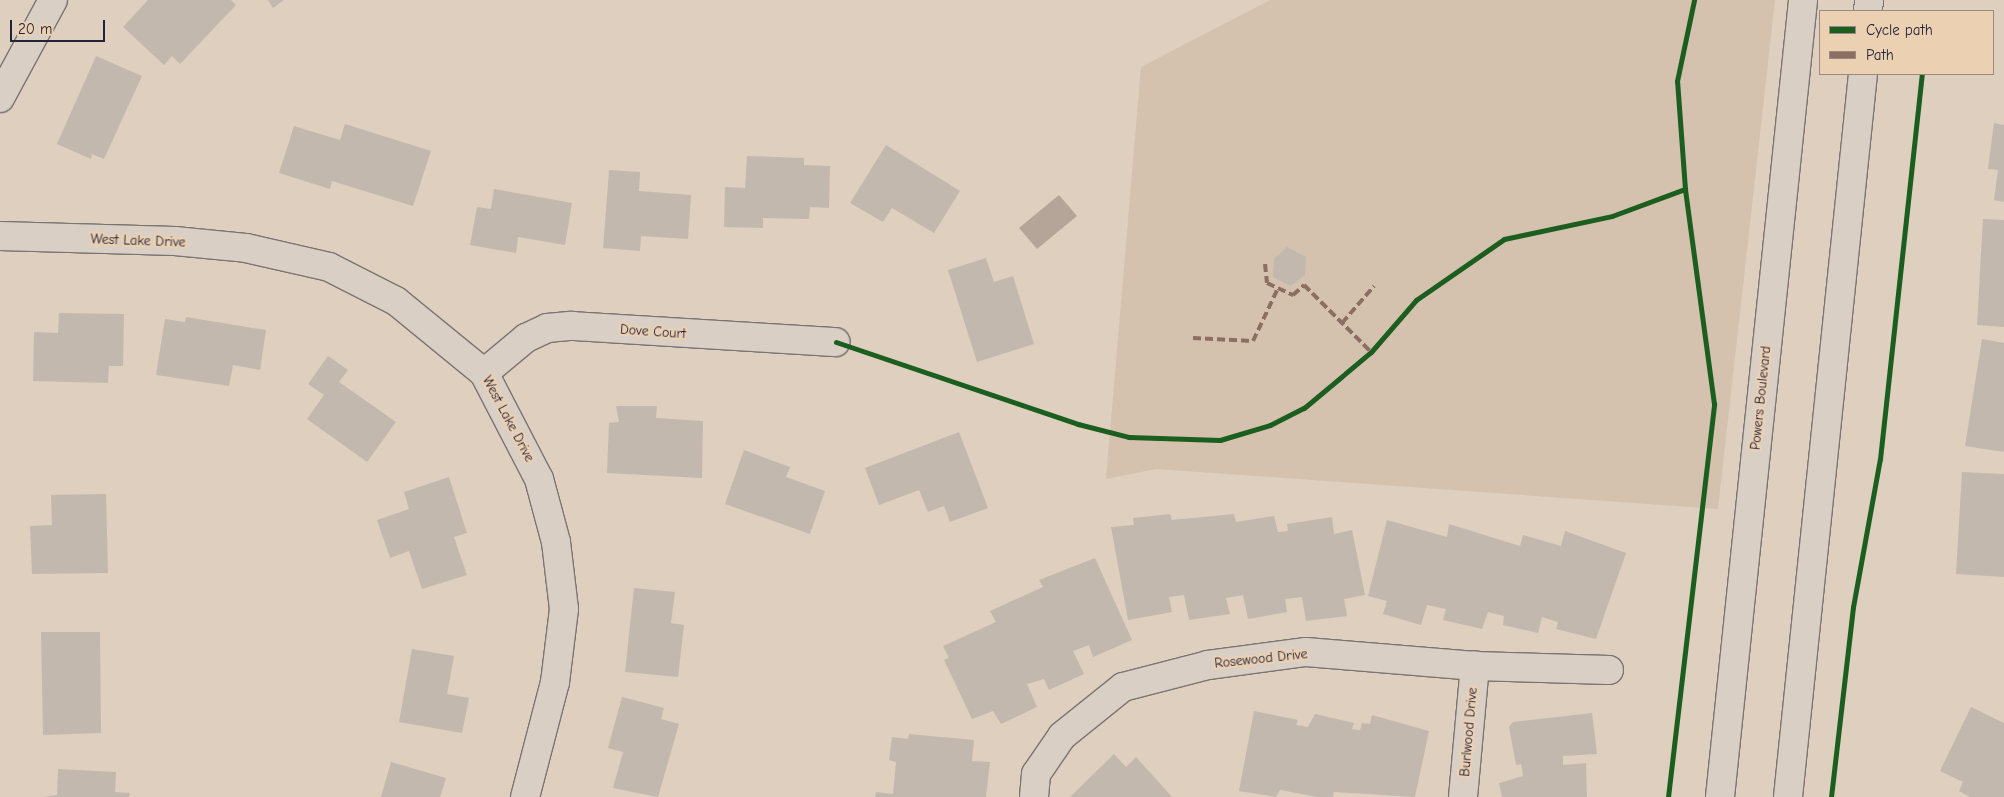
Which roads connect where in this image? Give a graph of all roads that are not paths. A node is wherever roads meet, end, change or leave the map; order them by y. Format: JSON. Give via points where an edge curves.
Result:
{"nodes":[{"id":1,"x":53,"y":0,"type":"edge"},
{"id":2,"x":1803,"y":0,"type":"edge"},
{"id":3,"x":1863,"y":75,"type":"edge"},
{"id":4,"x":0,"y":98,"type":"edge"},
{"id":5,"x":0,"y":236,"type":"edge"},
{"id":6,"x":836,"y":342,"type":"dead end"},
{"id":7,"x":484,"y":373,"type":"junction"},
{"id":8,"x":1475,"y":666,"type":"junction"},
{"id":9,"x":1608,"y":670,"type":"dead end"},
{"id":10,"x":524,"y":797,"type":"edge"},
{"id":11,"x":1034,"y":797,"type":"edge"},
{"id":12,"x":1463,"y":797,"type":"edge"},
{"id":13,"x":1720,"y":797,"type":"edge"},
{"id":14,"x":1788,"y":797,"type":"edge"}],
"edges":[{"from":1,"to":4,"type":"street"},
{"from":2,"to":13,"type":"street","name":"Powers Boulevard"},
{"from":3,"to":14,"type":"street"},
{"from":5,"to":7,"type":"street","name":"West Lake Drive","via":[[175,241],[246,248],[329,267],[396,301]]},
{"from":6,"to":7,"type":"street","name":"Dove Court","via":[[572,326],[547,328],[526,338]]},
{"from":7,"to":10,"type":"street","name":"West Lake Drive","via":[[539,479],[556,542],[564,609],[555,682]]},
{"from":8,"to":9,"type":"street","name":"Rosewood Drive"},
{"from":8,"to":11,"type":"street","name":"Rosewood Drive","via":[[1306,652],[1208,665],[1123,687],[1062,736],[1036,774]]},
{"from":8,"to":12,"type":"street","name":"Burlwood Drive"}]}
